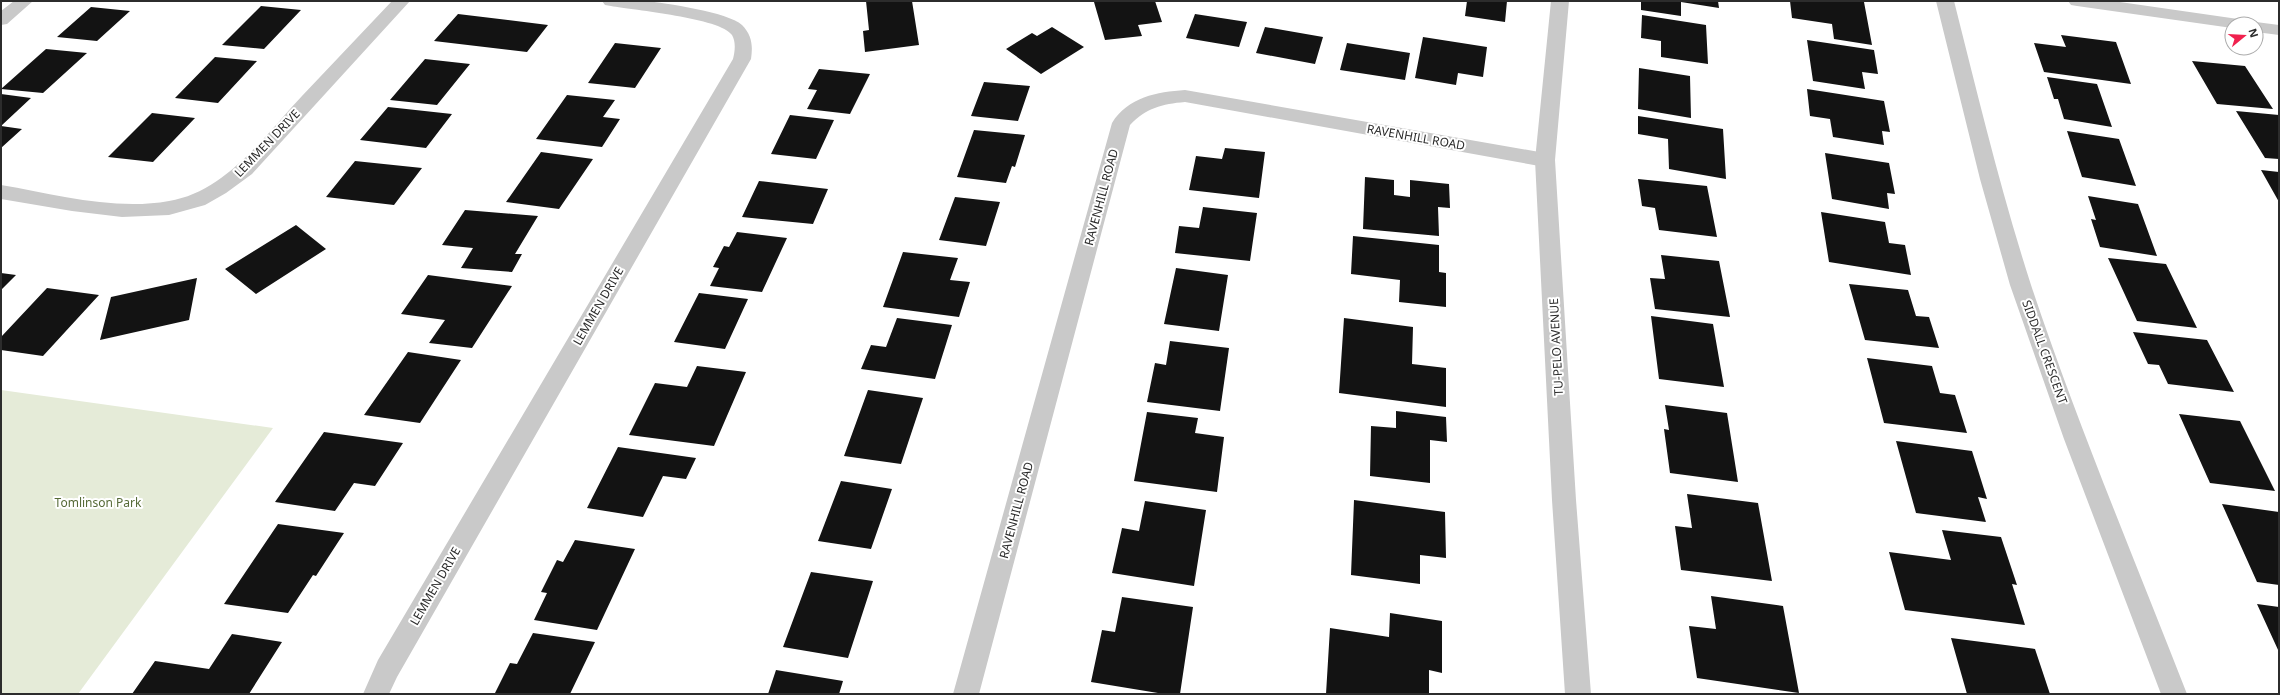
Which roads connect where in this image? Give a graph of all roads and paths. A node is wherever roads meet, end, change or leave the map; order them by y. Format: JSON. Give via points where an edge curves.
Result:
{"nodes":[{"id":1,"x":24,"y":1,"type":"edge"},
{"id":2,"x":400,"y":1,"type":"edge"},
{"id":3,"x":611,"y":1,"type":"edge"},
{"id":4,"x":1560,"y":1,"type":"edge"},
{"id":5,"x":1945,"y":1,"type":"edge"},
{"id":6,"x":2077,"y":1,"type":"edge"},
{"id":7,"x":1,"y":20,"type":"edge"},
{"id":8,"x":2224,"y":22,"type":"edge"},
{"id":9,"x":2264,"y":28,"type":"edge"},
{"id":10,"x":2279,"y":30,"type":"edge"},
{"id":11,"x":1545,"y":160,"type":"junction"},
{"id":12,"x":1,"y":192,"type":"edge"},
{"id":13,"x":376,"y":694,"type":"edge"},
{"id":14,"x":966,"y":694,"type":"edge"},
{"id":15,"x":1578,"y":694,"type":"edge"},
{"id":16,"x":2174,"y":694,"type":"edge"}],
"edges":[{"from":1,"to":7,"type":"street"},
{"from":2,"to":12,"type":"street","name":"LEMMEN DRIVE","via":[[245,169],[221,188],[191,202],[162,210],[133,212]]},
{"from":3,"to":13,"type":"street","name":"LEMMEN DRIVE","via":[[708,18],[731,25],[743,40],[742,59],[387,669]]},
{"from":4,"to":11,"type":"street","name":"TU-PELO AVENUE"},
{"from":5,"to":16,"type":"street","name":"SIDDALL CRESCENT","via":[[2021,287]]},
{"from":6,"to":8,"type":"street"},
{"from":9,"to":10,"type":"street"},
{"from":11,"to":14,"type":"street","name":"RAVENHILL ROAD","via":[[1185,96],[1146,102],[1132,110],[1121,123]]},
{"from":11,"to":15,"type":"street","name":"TU-PELO AVENUE","via":[[1564,500]]}]}
